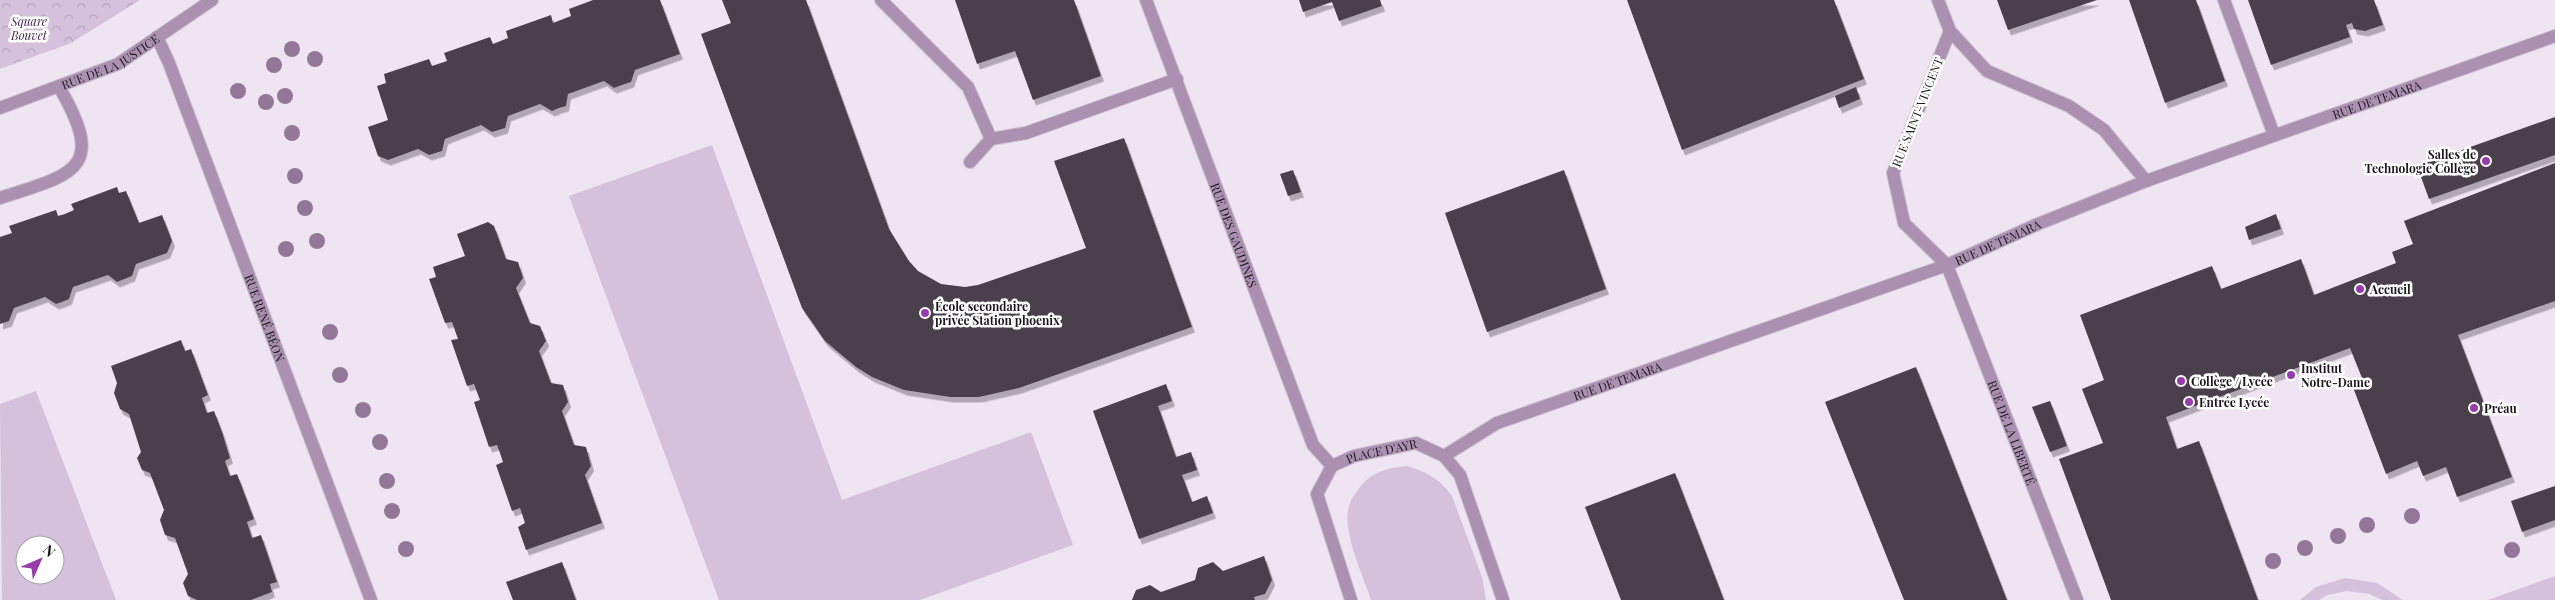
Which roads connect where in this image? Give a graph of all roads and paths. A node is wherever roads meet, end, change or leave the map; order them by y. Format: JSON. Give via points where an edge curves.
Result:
{"nodes":[{"id":1,"x":212,"y":0,"type":"edge"},
{"id":2,"x":881,"y":0,"type":"edge"},
{"id":3,"x":1146,"y":0,"type":"edge"},
{"id":4,"x":1938,"y":0,"type":"edge"},
{"id":5,"x":2224,"y":0,"type":"edge"},
{"id":6,"x":1950,"y":31,"type":"junction"},
{"id":7,"x":2555,"y":36,"type":"edge"},
{"id":8,"x":157,"y":38,"type":"junction"},
{"id":9,"x":1177,"y":79,"type":"junction"},
{"id":10,"x":59,"y":86,"type":"junction"},
{"id":11,"x":0,"y":108,"type":"edge"},
{"id":12,"x":2274,"y":136,"type":"junction"},
{"id":13,"x":991,"y":139,"type":"junction"},
{"id":14,"x":970,"y":162,"type":"dead end"},
{"id":15,"x":2146,"y":181,"type":"junction"},
{"id":16,"x":0,"y":198,"type":"edge"},
{"id":17,"x":1947,"y":265,"type":"junction"},
{"id":18,"x":1444,"y":456,"type":"junction"},
{"id":19,"x":1332,"y":466,"type":"junction"},
{"id":20,"x":371,"y":600,"type":"edge"},
{"id":21,"x":1351,"y":600,"type":"edge"},
{"id":22,"x":1503,"y":600,"type":"edge"},
{"id":23,"x":2077,"y":600,"type":"edge"}],
"edges":[{"from":1,"to":8,"type":"street","name":"RUE DE LA JUSTICE"},
{"from":2,"to":13,"type":"street","via":[[968,88]]},
{"from":3,"to":9,"type":"street","name":"RUE DES GAUDINES"},
{"from":4,"to":6,"type":"street"},
{"from":5,"to":12,"type":"street"},
{"from":6,"to":15,"type":"street","via":[[1987,71],[2069,106],[2104,130]]},
{"from":6,"to":17,"type":"street","name":"RUE SAINT-VINCENT","via":[[1893,173],[1904,223]]},
{"from":7,"to":12,"type":"street","name":"RUE DE TEMARA"},
{"from":8,"to":10,"type":"street","name":"RUE DE LA JUSTICE","via":[[118,64]]},
{"from":8,"to":20,"type":"street","name":"RUE RENÉ BÉON"},
{"from":9,"to":13,"type":"street","via":[[1026,133]]},
{"from":9,"to":19,"type":"street","name":"RUE DES GAUDINES","via":[[1313,445]]},
{"from":10,"to":11,"type":"street","name":"RUE DE LA JUSTICE"},
{"from":10,"to":16,"type":"street","via":[[70,105],[83,142],[80,159],[73,170]]},
{"from":12,"to":15,"type":"street","name":"RUE DE TEMARA"},
{"from":13,"to":14,"type":"street"},
{"from":15,"to":17,"type":"street","name":"RUE DE TEMARA"},
{"from":17,"to":18,"type":"street","name":"RUE DE TEMARA","via":[[1497,423]]},
{"from":17,"to":23,"type":"street","name":"RUE DE LA LIBERTÉ"},
{"from":18,"to":19,"type":"street","name":"PLACE D'AYR","via":[[1416,443],[1354,456]]},
{"from":18,"to":22,"type":"street","name":"PLACE D'AYR","via":[[1460,475]]},
{"from":19,"to":21,"type":"street","name":"PLACE D'AYR","via":[[1317,494]]}]}
